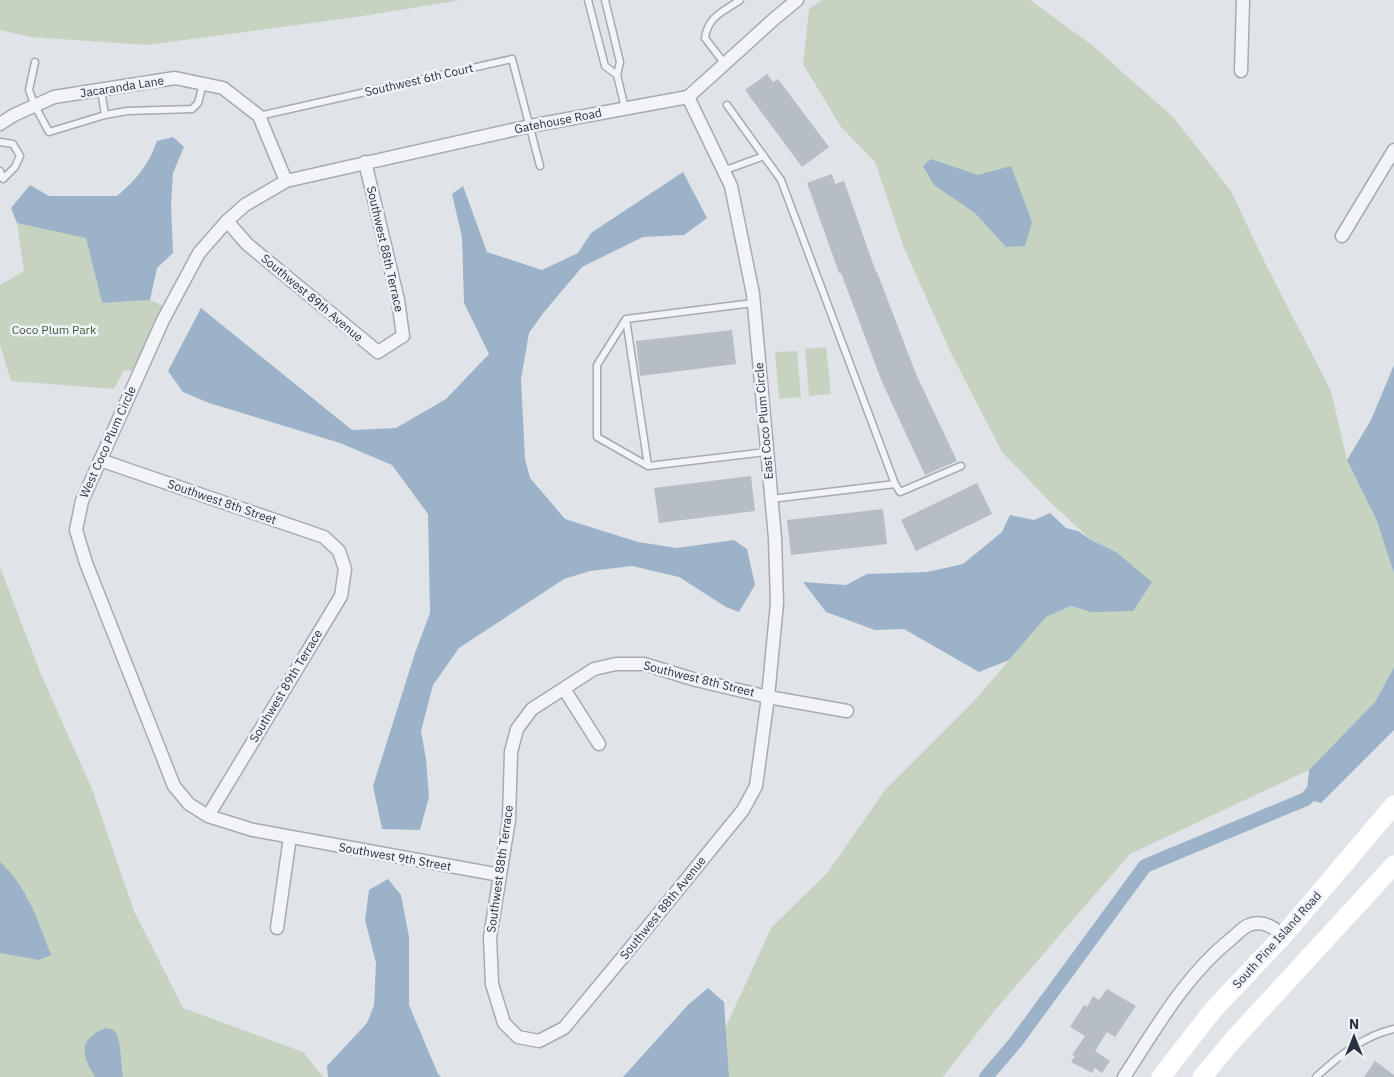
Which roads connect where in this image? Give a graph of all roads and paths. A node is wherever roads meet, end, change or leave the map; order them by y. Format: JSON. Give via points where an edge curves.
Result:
{"nodes":[{"id":1,"x":588,"y":0,"type":"edge"},
{"id":2,"x":605,"y":0,"type":"edge"},
{"id":3,"x":740,"y":0,"type":"edge"},
{"id":4,"x":1243,"y":0,"type":"edge"},
{"id":5,"x":791,"y":2,"type":"edge"},
{"id":6,"x":35,"y":62,"type":"dead end"},
{"id":7,"x":724,"y":63,"type":"junction"},
{"id":8,"x":1241,"y":71,"type":"dead end"},
{"id":9,"x":617,"y":75,"type":"junction"},
{"id":10,"x":203,"y":84,"type":"junction"},
{"id":11,"x":101,"y":90,"type":"junction"},
{"id":12,"x":688,"y":96,"type":"junction"},
{"id":13,"x":35,"y":106,"type":"junction"},
{"id":14,"x":727,"y":106,"type":"dead end"},
{"id":15,"x":624,"y":108,"type":"junction"},
{"id":16,"x":105,"y":115,"type":"junction"},
{"id":17,"x":259,"y":116,"type":"junction"},
{"id":18,"x":0,"y":124,"type":"edge"},
{"id":19,"x":530,"y":126,"type":"junction"},
{"id":20,"x":0,"y":142,"type":"edge"},
{"id":21,"x":1394,"y":150,"type":"edge"},
{"id":22,"x":764,"y":156,"type":"junction"},
{"id":23,"x":365,"y":162,"type":"junction"},
{"id":24,"x":540,"y":166,"type":"dead end"},
{"id":25,"x":0,"y":171,"type":"edge"},
{"id":26,"x":723,"y":171,"type":"junction"},
{"id":27,"x":286,"y":181,"type":"junction"},
{"id":28,"x":227,"y":221,"type":"junction"},
{"id":29,"x":1342,"y":236,"type":"dead end"},
{"id":30,"x":753,"y":303,"type":"junction"},
{"id":31,"x":626,"y":319,"type":"junction"},
{"id":32,"x":403,"y":336,"type":"joint"},
{"id":33,"x":766,"y":452,"type":"junction"},
{"id":34,"x":100,"y":460,"type":"junction"},
{"id":35,"x":648,"y":466,"type":"junction"},
{"id":36,"x":961,"y":466,"type":"dead end"},
{"id":37,"x":895,"y":484,"type":"junction"},
{"id":38,"x":771,"y":499,"type":"junction"},
{"id":39,"x":339,"y":551,"type":"joint"},
{"id":40,"x":564,"y":689,"type":"junction"},
{"id":41,"x":768,"y":697,"type":"junction"},
{"id":42,"x":532,"y":709,"type":"joint"},
{"id":43,"x":847,"y":711,"type":"dead end"},
{"id":44,"x":599,"y":744,"type":"dead end"},
{"id":45,"x":760,"y":756,"type":"joint"},
{"id":46,"x":1394,"y":805,"type":"edge"},
{"id":47,"x":208,"y":816,"type":"junction"},
{"id":48,"x":290,"y":837,"type":"junction"},
{"id":49,"x":1394,"y":865,"type":"edge"},
{"id":50,"x":500,"y":876,"type":"junction"},
{"id":51,"x":277,"y":928,"type":"dead end"},
{"id":52,"x":1283,"y":936,"type":"junction"},
{"id":53,"x":1394,"y":1029,"type":"edge"},
{"id":54,"x":539,"y":1041,"type":"joint"},
{"id":55,"x":1124,"y":1077,"type":"edge"},
{"id":56,"x":1161,"y":1077,"type":"edge"},
{"id":57,"x":1202,"y":1077,"type":"edge"},
{"id":58,"x":1316,"y":1077,"type":"edge"}],
"edges":[{"from":1,"to":9,"type":"lane","via":[[605,66]]},
{"from":2,"to":9,"type":"lane","via":[[620,62]]},
{"from":3,"to":7,"type":"lane","via":[[711,19],[707,27],[705,38]]},
{"from":4,"to":8,"type":"street"},
{"from":5,"to":7,"type":"street"},
{"from":6,"to":13,"type":"lane","via":[[29,90]]},
{"from":7,"to":12,"type":"street"},
{"from":9,"to":15,"type":"lane"},
{"from":10,"to":11,"type":"street","name":"Jacaranda Lane","via":[[175,78]]},
{"from":10,"to":16,"type":"lane","via":[[198,103],[192,109]]},
{"from":10,"to":17,"type":"street","name":"Jacaranda Lane","via":[[223,88]]},
{"from":11,"to":13,"type":"street","name":"Jacaranda Lane","via":[[54,97]]},
{"from":11,"to":16,"type":"lane"},
{"from":12,"to":15,"type":"street","name":"Gatehouse Road"},
{"from":12,"to":26,"type":"street","name":"East Coco Plum Circle"},
{"from":13,"to":16,"type":"lane","via":[[49,132]]},
{"from":13,"to":18,"type":"street","name":"Jacaranda Lane"},
{"from":14,"to":22,"type":"lane"},
{"from":15,"to":19,"type":"street","name":"Gatehouse Road"},
{"from":17,"to":19,"type":"lane","name":"Southwest 6th Court","via":[[512,59]]},
{"from":17,"to":27,"type":"street","name":"Jacaranda Lane"},
{"from":19,"to":23,"type":"street","name":"Gatehouse Road"},
{"from":19,"to":24,"type":"lane"},
{"from":20,"to":25,"type":"lane","via":[[12,144],[20,156],[4,179]]},
{"from":21,"to":29,"type":"street"},
{"from":22,"to":26,"type":"lane"},
{"from":22,"to":37,"type":"lane","via":[[781,180]]},
{"from":23,"to":27,"type":"street","name":"Gatehouse Road"},
{"from":23,"to":32,"type":"street","name":"Southwest 88th Terrace","via":[[398,300]]},
{"from":26,"to":30,"type":"street","name":"East Coco Plum Circle","via":[[731,186]]},
{"from":27,"to":28,"type":"street","name":"West Coco Plum Circle","via":[[245,205]]},
{"from":28,"to":32,"type":"street","name":"Southwest 89th Avenue","via":[[246,244],[378,352]]},
{"from":28,"to":34,"type":"street","name":"West Coco Plum Circle","via":[[199,253],[162,320]]},
{"from":30,"to":31,"type":"lane"},
{"from":30,"to":33,"type":"street","name":"East Coco Plum Circle"},
{"from":31,"to":35,"type":"lane"},
{"from":31,"to":35,"type":"lane","via":[[597,365],[597,436]]},
{"from":33,"to":35,"type":"lane"},
{"from":33,"to":38,"type":"street","name":"East Coco Plum Circle"},
{"from":34,"to":39,"type":"street","name":"Southwest 8th Street","via":[[324,536]]},
{"from":34,"to":47,"type":"street","name":"West Coco Plum Circle","via":[[82,501],[76,530],[86,563],[174,786],[188,804]]},
{"from":36,"to":37,"type":"lane","via":[[900,492]]},
{"from":37,"to":38,"type":"lane"},
{"from":38,"to":41,"type":"street","name":"East Coco Plum Circle","via":[[777,603]]},
{"from":39,"to":47,"type":"street","name":"Southwest 89th Terrace","via":[[345,569],[341,596]]},
{"from":40,"to":41,"type":"street","name":"Southwest 8th Street","via":[[594,669],[616,664],[644,664]]},
{"from":40,"to":42,"type":"street","name":"Southwest 8th Street"},
{"from":40,"to":44,"type":"street"},
{"from":41,"to":43,"type":"street","name":"Southwest 8th Street"},
{"from":41,"to":45,"type":"street","name":"East Coco Plum Circle"},
{"from":42,"to":50,"type":"street","name":"Southwest 88th Terrace","via":[[517,729],[511,752],[509,820]]},
{"from":45,"to":54,"type":"street","name":"Southwest 88th Avenue","via":[[756,786],[742,810],[564,1028]]},
{"from":46,"to":52,"type":"main road","name":"South Pine Island Road"},
{"from":47,"to":48,"type":"street","name":"West Coco Plum Circle"},
{"from":48,"to":50,"type":"street","name":"Southwest 9th Street"},
{"from":48,"to":51,"type":"street"},
{"from":49,"to":57,"type":"main road"},
{"from":50,"to":54,"type":"street","name":"Southwest 88th Terrace","via":[[490,937],[492,984],[504,1023],[518,1037]]},
{"from":52,"to":55,"type":"street","via":[[1261,923],[1248,925],[1214,952],[1180,992]]},
{"from":52,"to":56,"type":"main road","name":"South Pine Island Road","via":[[1213,1010]]},
{"from":53,"to":58,"type":"lane","via":[[1378,1033],[1340,1055]]}]}
